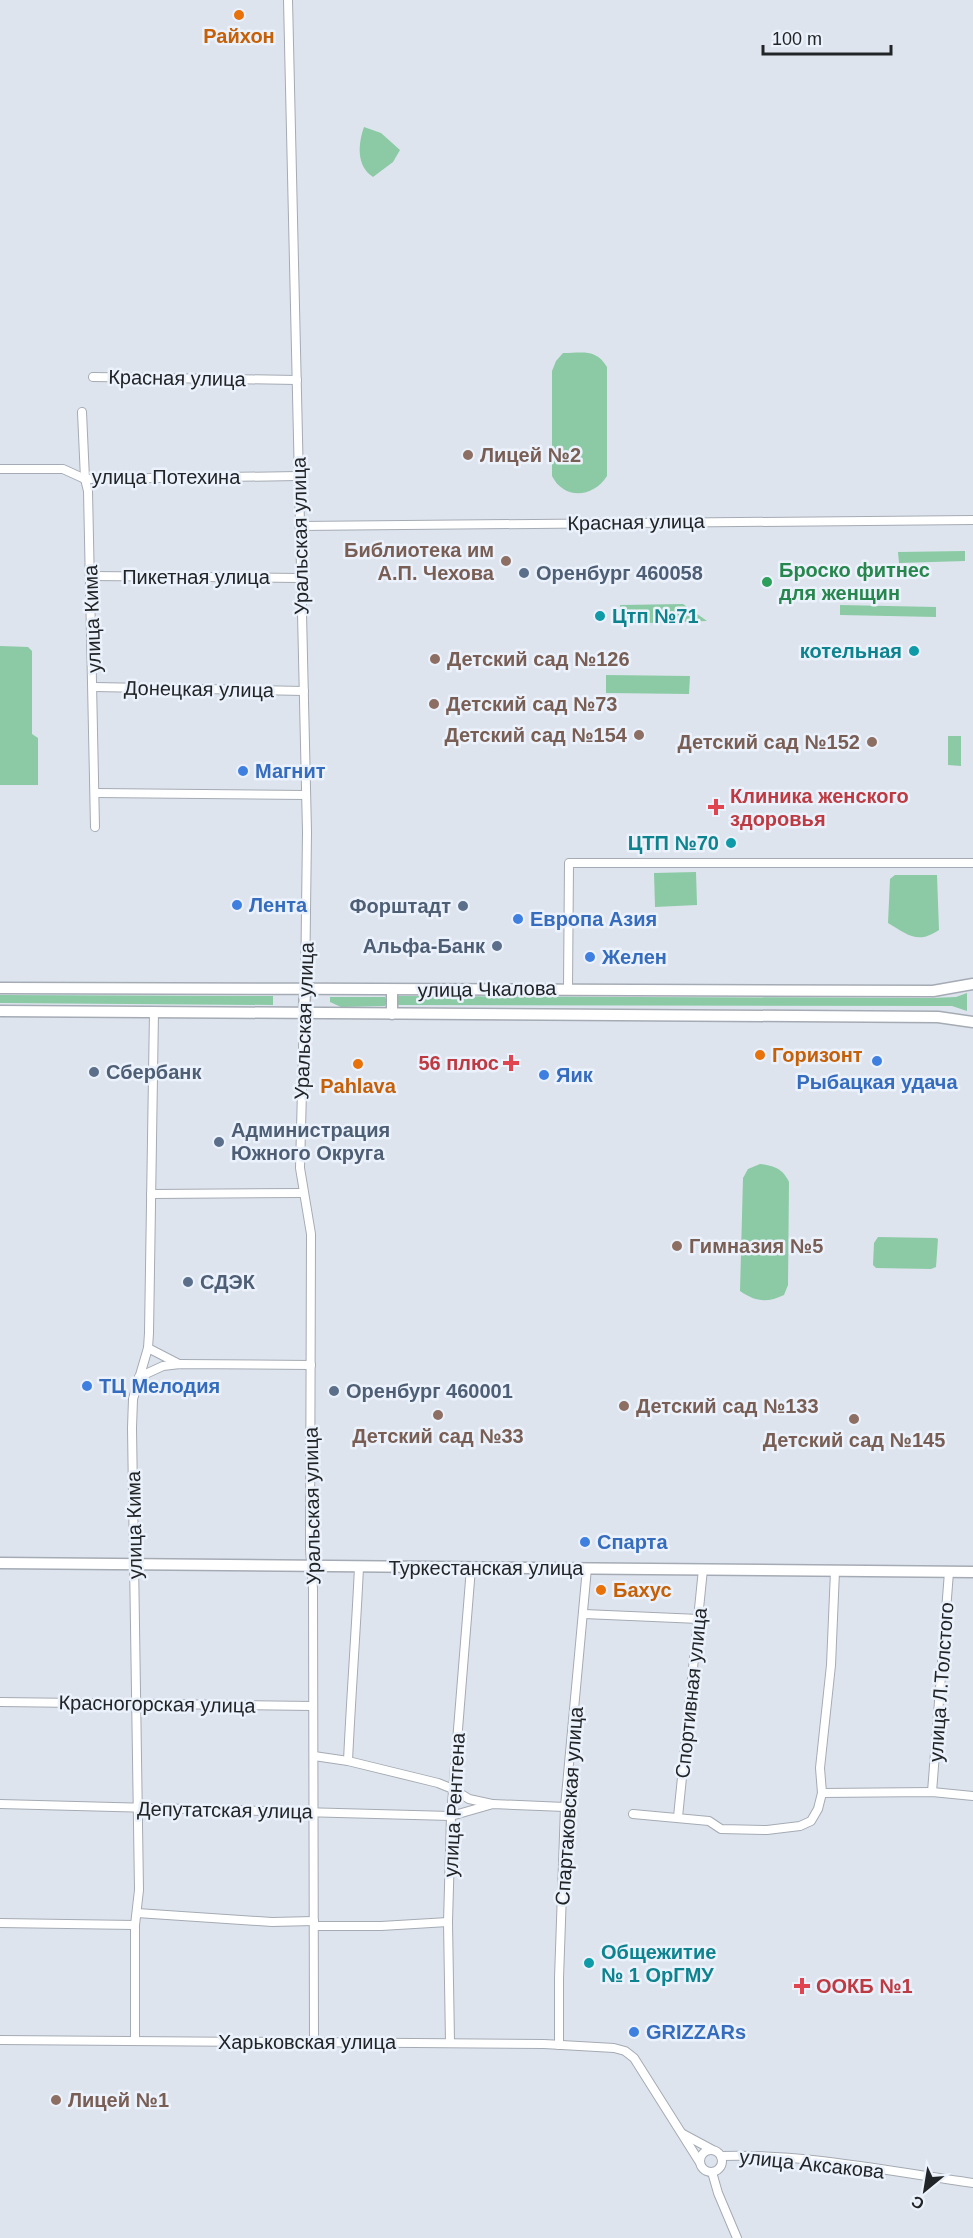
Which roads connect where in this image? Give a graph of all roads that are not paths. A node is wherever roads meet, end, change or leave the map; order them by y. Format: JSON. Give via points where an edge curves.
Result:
{"nodes":[{"id":1,"x":288,"y":0,"type":"edge"},
{"id":2,"x":93,"y":377,"type":"dead end"},
{"id":3,"x":297,"y":380,"type":"junction"},
{"id":4,"x":82,"y":412,"type":"dead end"},
{"id":5,"x":0,"y":469,"type":"edge"},
{"id":6,"x":298,"y":477,"type":"junction"},
{"id":7,"x":85,"y":479,"type":"junction"},
{"id":8,"x":973,"y":520,"type":"edge"},
{"id":9,"x":300,"y":526,"type":"junction"},
{"id":10,"x":91,"y":576,"type":"junction"},
{"id":11,"x":301,"y":578,"type":"junction"},
{"id":12,"x":94,"y":687,"type":"junction"},
{"id":13,"x":304,"y":691,"type":"junction"},
{"id":14,"x":95,"y":793,"type":"junction"},
{"id":15,"x":306,"y":795,"type":"junction"},
{"id":16,"x":95,"y":827,"type":"dead end"},
{"id":17,"x":973,"y":863,"type":"edge"},
{"id":18,"x":973,"y":984,"type":"edge"},
{"id":19,"x":0,"y":988,"type":"edge"},
{"id":20,"x":568,"y":988,"type":"junction"},
{"id":21,"x":305,"y":990,"type":"junction"},
{"id":22,"x":392,"y":990,"type":"junction"},
{"id":23,"x":0,"y":1011,"type":"edge"},
{"id":24,"x":154,"y":1011,"type":"junction"},
{"id":25,"x":304,"y":1013,"type":"junction"},
{"id":26,"x":392,"y":1014,"type":"junction"},
{"id":27,"x":973,"y":1022,"type":"edge"},
{"id":28,"x":303,"y":1193,"type":"junction"},
{"id":29,"x":151,"y":1194,"type":"junction"},
{"id":30,"x":148,"y":1348,"type":"junction"},
{"id":31,"x":180,"y":1364,"type":"junction"},
{"id":32,"x":311,"y":1365,"type":"junction"},
{"id":33,"x":139,"y":1377,"type":"junction"},
{"id":34,"x":0,"y":1563,"type":"edge"},
{"id":35,"x":134,"y":1565,"type":"junction"},
{"id":36,"x":310,"y":1567,"type":"junction"},
{"id":37,"x":359,"y":1567,"type":"junction"},
{"id":38,"x":471,"y":1568,"type":"junction"},
{"id":39,"x":587,"y":1568,"type":"junction"},
{"id":40,"x":703,"y":1569,"type":"junction"},
{"id":41,"x":835,"y":1571,"type":"junction"},
{"id":42,"x":949,"y":1572,"type":"junction"},
{"id":43,"x":973,"y":1572,"type":"edge"},
{"id":44,"x":584,"y":1614,"type":"junction"},
{"id":45,"x":699,"y":1619,"type":"junction"},
{"id":46,"x":0,"y":1702,"type":"edge"},
{"id":47,"x":136,"y":1703,"type":"junction"},
{"id":48,"x":314,"y":1706,"type":"junction"},
{"id":49,"x":314,"y":1756,"type":"junction"},
{"id":50,"x":348,"y":1761,"type":"junction"},
{"id":51,"x":453,"y":1789,"type":"junction"},
{"id":52,"x":932,"y":1792,"type":"junction"},
{"id":53,"x":822,"y":1793,"type":"junction"},
{"id":54,"x":973,"y":1796,"type":"edge"},
{"id":55,"x":0,"y":1804,"type":"edge"},
{"id":56,"x":493,"y":1804,"type":"junction"},
{"id":57,"x":565,"y":1807,"type":"junction"},
{"id":58,"x":137,"y":1808,"type":"junction"},
{"id":59,"x":314,"y":1812,"type":"junction"},
{"id":60,"x":633,"y":1814,"type":"dead end"},
{"id":61,"x":451,"y":1816,"type":"junction"},
{"id":62,"x":678,"y":1817,"type":"junction"},
{"id":63,"x":137,"y":1913,"type":"junction"},
{"id":64,"x":448,"y":1922,"type":"junction"},
{"id":65,"x":0,"y":1923,"type":"edge"},
{"id":66,"x":314,"y":1923,"type":"junction"},
{"id":67,"x":135,"y":1925,"type":"junction"},
{"id":68,"x":0,"y":2040,"type":"edge"},
{"id":69,"x":135,"y":2041,"type":"junction"},
{"id":70,"x":314,"y":2042,"type":"junction"},
{"id":71,"x":450,"y":2043,"type":"junction"},
{"id":72,"x":559,"y":2044,"type":"junction"},
{"id":73,"x":680,"y":2132,"type":"junction"},
{"id":74,"x":711,"y":2149,"type":"junction"},
{"id":75,"x":721,"y":2156,"type":"junction"},
{"id":76,"x":699,"y":2161,"type":"junction"},
{"id":77,"x":712,"y":2172,"type":"junction"},
{"id":78,"x":973,"y":2183,"type":"edge"},
{"id":79,"x":737,"y":2238,"type":"edge"}],
"edges":[{"from":1,"to":3,"type":"street","name":"Уральская улица"},
{"from":2,"to":3,"type":"street","name":"Красная улица"},
{"from":3,"to":6,"type":"street","name":"Уральская улица"},
{"from":4,"to":7,"type":"street","name":"улица Кима"},
{"from":5,"to":7,"type":"street","name":"улица Потехина","via":[[63,469]]},
{"from":6,"to":7,"type":"street","name":"улица Потехина"},
{"from":6,"to":9,"type":"street","name":"Уральская улица"},
{"from":7,"to":10,"type":"street","name":"улица Кима"},
{"from":8,"to":9,"type":"street","name":"Красная улица"},
{"from":9,"to":11,"type":"street","name":"Уральская улица"},
{"from":10,"to":11,"type":"street","name":"Пикетная улица"},
{"from":10,"to":12,"type":"street","name":"улица Кима"},
{"from":11,"to":13,"type":"street","name":"Уральская улица"},
{"from":12,"to":13,"type":"street","name":"Донецкая улица"},
{"from":12,"to":14,"type":"street","name":"улица Кима"},
{"from":13,"to":15,"type":"street","name":"Уральская улица"},
{"from":14,"to":15,"type":"street"},
{"from":14,"to":16,"type":"street","name":"улица Кима"},
{"from":15,"to":21,"type":"street","name":"Уральская улица"},
{"from":17,"to":20,"type":"street","via":[[569,863]]},
{"from":18,"to":20,"type":"main road","name":"улица Чкалова","via":[[933,991]]},
{"from":19,"to":21,"type":"main road","name":"улица Чкалова"},
{"from":20,"to":22,"type":"main road","name":"улица Чкалова"},
{"from":21,"to":22,"type":"main road","name":"улица Чкалова"},
{"from":21,"to":25,"type":"main road","name":"Уральская улица"},
{"from":22,"to":26,"type":"main road"},
{"from":23,"to":24,"type":"main road","name":"улица Чкалова"},
{"from":24,"to":25,"type":"main road","name":"улица Чкалова"},
{"from":24,"to":29,"type":"street","name":"улица Кима"},
{"from":25,"to":26,"type":"main road","name":"улица Чкалова"},
{"from":25,"to":28,"type":"street","name":"Уральская улица","via":[[300,1168]]},
{"from":26,"to":27,"type":"main road","name":"улица Чкалова","via":[[938,1017]]},
{"from":28,"to":29,"type":"street"},
{"from":28,"to":32,"type":"street","name":"Уральская улица","via":[[311,1234]]},
{"from":29,"to":30,"type":"street","name":"улица Кима"},
{"from":30,"to":31,"type":"street"},
{"from":30,"to":33,"type":"street","name":"улица Кима"},
{"from":31,"to":32,"type":"street"},
{"from":31,"to":33,"type":"street","via":[[163,1366]]},
{"from":32,"to":36,"type":"street","name":"Уральская улица"},
{"from":33,"to":35,"type":"street","name":"улица Кима","via":[[132,1420]]},
{"from":34,"to":35,"type":"main road","name":"Туркестанская улица"},
{"from":35,"to":36,"type":"main road","name":"Туркестанская улица"},
{"from":35,"to":47,"type":"street","name":"улица Кима"},
{"from":36,"to":37,"type":"main road","name":"Туркестанская улица"},
{"from":36,"to":48,"type":"street","name":"Уральская улица"},
{"from":37,"to":38,"type":"main road","name":"Туркестанская улица"},
{"from":37,"to":50,"type":"street"},
{"from":38,"to":39,"type":"main road","name":"Туркестанская улица"},
{"from":38,"to":51,"type":"street","name":"улица Рентгена"},
{"from":39,"to":40,"type":"main road","name":"Туркестанская улица"},
{"from":39,"to":44,"type":"street","name":"Спартаковская улица"},
{"from":40,"to":41,"type":"main road","name":"Туркестанская улица"},
{"from":40,"to":45,"type":"street","name":"Спортивная улица"},
{"from":41,"to":42,"type":"main road","name":"Туркестанская улица"},
{"from":41,"to":53,"type":"street","via":[[831,1665],[820,1768]]},
{"from":42,"to":43,"type":"main road","name":"Туркестанская улица"},
{"from":42,"to":52,"type":"street","name":"улица Л.Толстого"},
{"from":44,"to":45,"type":"street"},
{"from":44,"to":57,"type":"street","name":"Спартаковская улица"},
{"from":45,"to":62,"type":"street","name":"Спортивная улица"},
{"from":46,"to":47,"type":"street","name":"Красногорская улица"},
{"from":47,"to":48,"type":"street","name":"Красногорская улица"},
{"from":47,"to":58,"type":"street","name":"улица Кима"},
{"from":48,"to":49,"type":"street","name":"Уральская улица"},
{"from":49,"to":50,"type":"street"},
{"from":49,"to":59,"type":"street","name":"Уральская улица"},
{"from":50,"to":51,"type":"street"},
{"from":51,"to":56,"type":"street","via":[[469,1799]]},
{"from":51,"to":61,"type":"street","name":"улица Рентгена"},
{"from":52,"to":53,"type":"street"},
{"from":52,"to":54,"type":"street"},
{"from":53,"to":62,"type":"street","via":[[811,1821],[800,1826],[721,1829],[709,1821]]},
{"from":55,"to":58,"type":"street","name":"Депутатская улица"},
{"from":56,"to":57,"type":"street"},
{"from":56,"to":61,"type":"street"},
{"from":57,"to":72,"type":"street","name":"Спартаковская улица"},
{"from":58,"to":59,"type":"street","name":"Депутатская улица"},
{"from":58,"to":63,"type":"street","name":"улица Кима"},
{"from":59,"to":61,"type":"street","name":"Депутатская улица"},
{"from":59,"to":66,"type":"street","name":"Уральская улица"},
{"from":60,"to":62,"type":"street"},
{"from":61,"to":64,"type":"street","name":"улица Рентгена"},
{"from":63,"to":66,"type":"street"},
{"from":63,"to":67,"type":"street","name":"улица Кима"},
{"from":64,"to":66,"type":"street","via":[[381,1926]]},
{"from":64,"to":71,"type":"street","name":"улица Рентгена"},
{"from":65,"to":67,"type":"street"},
{"from":66,"to":70,"type":"street","name":"Уральская улица"},
{"from":67,"to":69,"type":"street","name":"улица Кима"},
{"from":68,"to":69,"type":"street","name":"Харьковская улица"},
{"from":69,"to":70,"type":"street","name":"Харьковская улица"},
{"from":70,"to":71,"type":"street","name":"Харьковская улица"},
{"from":71,"to":72,"type":"street","name":"Харьковская улица"},
{"from":72,"to":73,"type":"street","name":"Харьковская улица","via":[[626,2051]]},
{"from":73,"to":74,"type":"street"},
{"from":73,"to":76,"type":"street"},
{"from":74,"to":75,"type":"street","name":"улица Аксакова"},
{"from":74,"to":76,"type":"street","name":"улица Аксакова"},
{"from":75,"to":77,"type":"street","name":"улица Аксакова","via":[[720,2166]]},
{"from":75,"to":78,"type":"street","name":"улица Аксакова","via":[[846,2165]]},
{"from":76,"to":77,"type":"street","name":"улица Аксакова","via":[[702,2168]]},
{"from":77,"to":79,"type":"street"}]}
